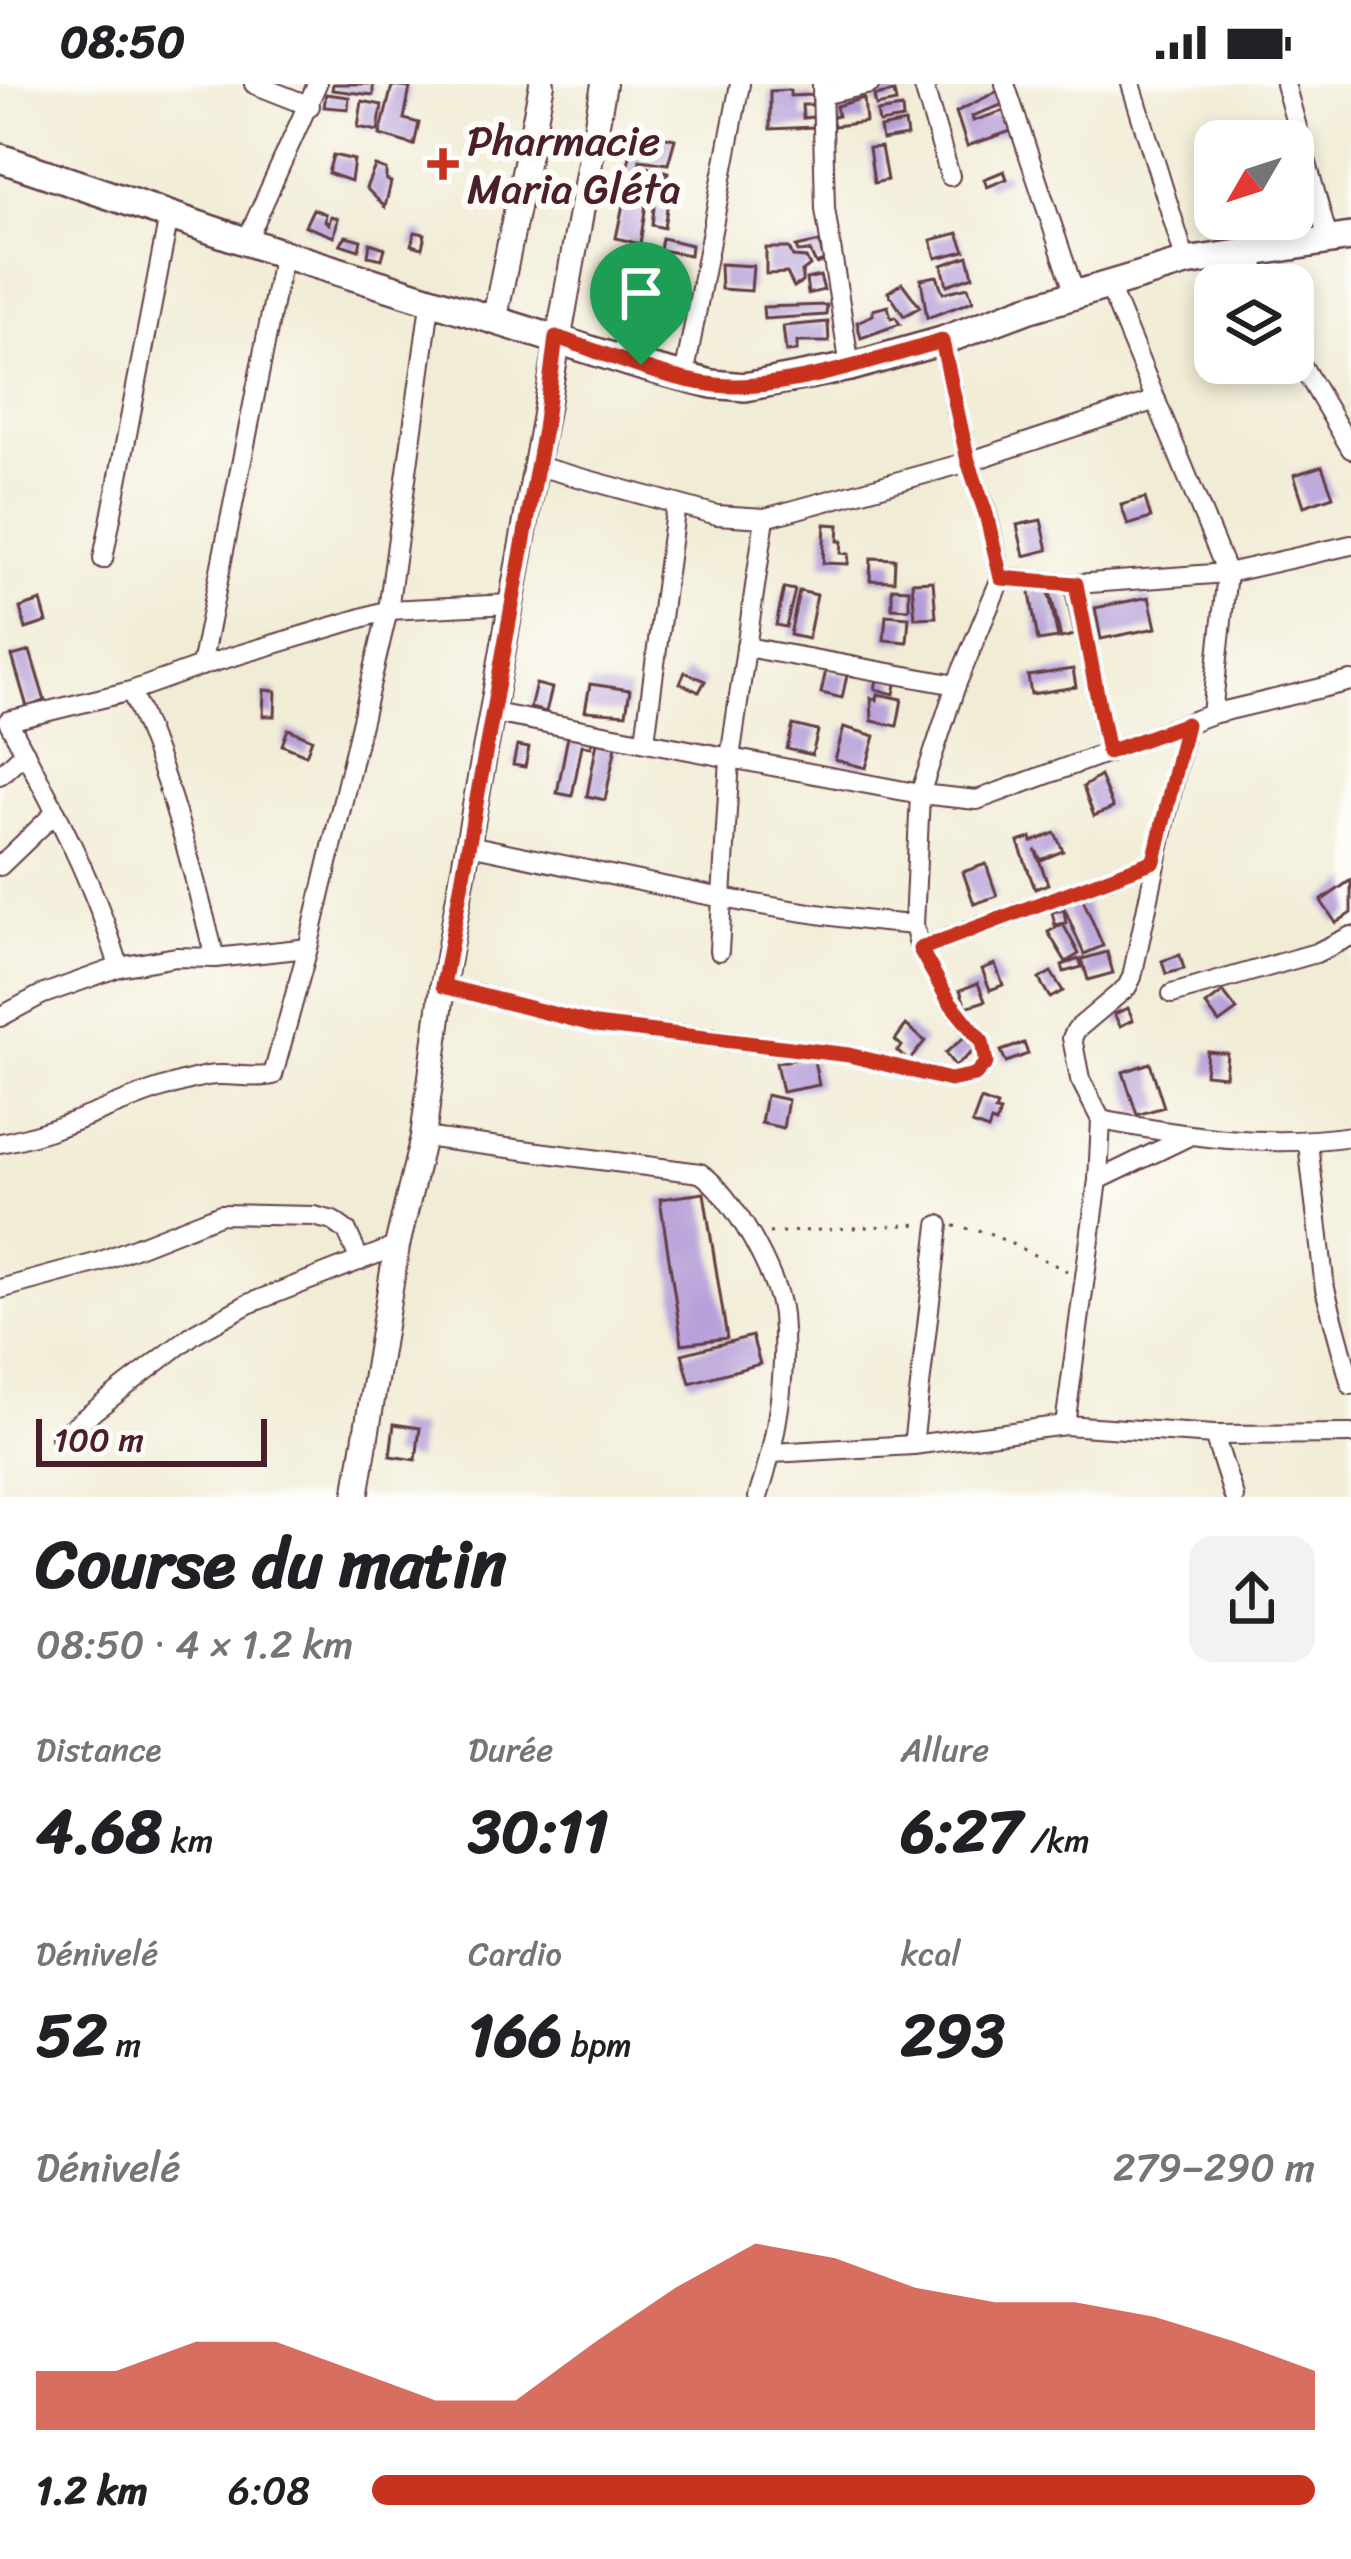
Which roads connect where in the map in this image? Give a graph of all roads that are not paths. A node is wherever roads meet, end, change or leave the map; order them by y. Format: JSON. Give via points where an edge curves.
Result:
{"nodes":[{"id":1,"x":254,"y":84,"type":"edge"},
{"id":2,"x":317,"y":84,"type":"edge"},
{"id":3,"x":542,"y":84,"type":"edge"},
{"id":4,"x":604,"y":84,"type":"edge"},
{"id":5,"x":740,"y":84,"type":"edge"},
{"id":6,"x":870,"y":84,"type":"edge"},
{"id":7,"x":923,"y":84,"type":"edge"},
{"id":8,"x":1005,"y":84,"type":"edge"},
{"id":9,"x":1131,"y":84,"type":"edge"},
{"id":10,"x":1286,"y":84,"type":"edge"},
{"id":11,"x":822,"y":90,"type":"edge"},
{"id":12,"x":310,"y":106,"type":"junction"},
{"id":13,"x":0,"y":158,"type":"edge"},
{"id":14,"x":950,"y":176,"type":"dead end"},
{"id":15,"x":170,"y":216,"type":"junction"},
{"id":16,"x":1339,"y":238,"type":"edge"},
{"id":17,"x":246,"y":242,"type":"junction"},
{"id":18,"x":1248,"y":253,"type":"junction"},
{"id":19,"x":283,"y":254,"type":"junction"},
{"id":20,"x":1186,"y":262,"type":"junction"},
{"id":21,"x":1253,"y":264,"type":"edge"},
{"id":22,"x":1108,"y":284,"type":"junction"},
{"id":23,"x":1075,"y":295,"type":"junction"},
{"id":24,"x":431,"y":297,"type":"junction"},
{"id":25,"x":495,"y":317,"type":"junction"},
{"id":26,"x":556,"y":337,"type":"junction"},
{"id":27,"x":942,"y":341,"type":"junction"},
{"id":28,"x":850,"y":367,"type":"junction"},
{"id":29,"x":684,"y":377,"type":"junction"},
{"id":30,"x":1313,"y":384,"type":"edge"},
{"id":31,"x":1156,"y":400,"type":"junction"},
{"id":32,"x":1350,"y":446,"type":"edge"},
{"id":33,"x":968,"y":461,"type":"junction"},
{"id":34,"x":537,"y":466,"type":"junction"},
{"id":35,"x":676,"y":504,"type":"junction"},
{"id":36,"x":765,"y":518,"type":"junction"},
{"id":37,"x":1351,"y":545,"type":"edge"},
{"id":38,"x":103,"y":559,"type":"dead end"},
{"id":39,"x":1227,"y":573,"type":"junction"},
{"id":40,"x":1001,"y":578,"type":"junction"},
{"id":41,"x":1076,"y":584,"type":"junction"},
{"id":42,"x":511,"y":604,"type":"junction"},
{"id":43,"x":388,"y":610,"type":"junction"},
{"id":44,"x":746,"y":647,"type":"junction"},
{"id":45,"x":201,"y":666,"type":"junction"},
{"id":46,"x":1351,"y":681,"type":"edge"},
{"id":47,"x":956,"y":685,"type":"junction"},
{"id":48,"x":131,"y":692,"type":"junction"},
{"id":49,"x":494,"y":712,"type":"junction"},
{"id":50,"x":1212,"y":714,"type":"junction"},
{"id":51,"x":1186,"y":724,"type":"junction"},
{"id":52,"x":645,"y":740,"type":"junction"},
{"id":53,"x":25,"y":752,"type":"junction"},
{"id":54,"x":1108,"y":752,"type":"junction"},
{"id":55,"x":730,"y":758,"type":"junction"},
{"id":56,"x":0,"y":775,"type":"edge"},
{"id":57,"x":920,"y":794,"type":"junction"},
{"id":58,"x":56,"y":812,"type":"junction"},
{"id":59,"x":470,"y":845,"type":"junction"},
{"id":60,"x":1154,"y":861,"type":"junction"},
{"id":61,"x":0,"y":866,"type":"edge"},
{"id":62,"x":722,"y":897,"type":"junction"},
{"id":63,"x":914,"y":925,"type":"junction"},
{"id":64,"x":1351,"y":936,"type":"edge"},
{"id":65,"x":308,"y":948,"type":"junction"},
{"id":66,"x":920,"y":949,"type":"junction"},
{"id":67,"x":719,"y":950,"type":"dead end"},
{"id":68,"x":215,"y":958,"type":"junction"},
{"id":69,"x":118,"y":967,"type":"junction"},
{"id":70,"x":443,"y":986,"type":"junction"},
{"id":71,"x":1172,"y":994,"type":"dead end"},
{"id":72,"x":0,"y":1017,"type":"edge"},
{"id":73,"x":1101,"y":1120,"type":"junction"},
{"id":74,"x":1351,"y":1136,"type":"edge"},
{"id":75,"x":423,"y":1137,"type":"junction"},
{"id":76,"x":1187,"y":1137,"type":"junction"},
{"id":77,"x":0,"y":1143,"type":"edge"},
{"id":78,"x":1307,"y":1143,"type":"junction"},
{"id":79,"x":1098,"y":1180,"type":"junction"},
{"id":80,"x":939,"y":1225,"type":"dead end"},
{"id":81,"x":397,"y":1246,"type":"junction"},
{"id":82,"x":360,"y":1261,"type":"junction"},
{"id":83,"x":0,"y":1289,"type":"edge"},
{"id":84,"x":1351,"y":1385,"type":"edge"},
{"id":85,"x":1065,"y":1425,"type":"junction"},
{"id":86,"x":1351,"y":1434,"type":"edge"},
{"id":87,"x":1214,"y":1436,"type":"junction"},
{"id":88,"x":60,"y":1437,"type":"dead end"},
{"id":89,"x":914,"y":1445,"type":"junction"},
{"id":90,"x":773,"y":1453,"type":"junction"},
{"id":91,"x":356,"y":1497,"type":"edge"},
{"id":92,"x":758,"y":1497,"type":"edge"},
{"id":93,"x":1234,"y":1497,"type":"edge"}],
"edges":[{"from":1,"to":12,"type":"street"},
{"from":2,"to":12,"type":"street"},
{"from":3,"to":25,"type":"street"},
{"from":4,"to":26,"type":"street"},
{"from":5,"to":29,"type":"street"},
{"from":6,"to":11,"type":"street"},
{"from":7,"to":14,"type":"street"},
{"from":8,"to":23,"type":"street"},
{"from":9,"to":20,"type":"street"},
{"from":10,"to":16,"type":"street"},
{"from":11,"to":28,"type":"street","via":[[825,209]]},
{"from":12,"to":17,"type":"street"},
{"from":13,"to":15,"type":"main road"},
{"from":15,"to":17,"type":"main road"},
{"from":15,"to":38,"type":"street"},
{"from":16,"to":18,"type":"main road"},
{"from":17,"to":19,"type":"main road"},
{"from":18,"to":20,"type":"main road"},
{"from":18,"to":21,"type":"street"},
{"from":19,"to":24,"type":"main road"},
{"from":19,"to":45,"type":"street"},
{"from":20,"to":22,"type":"main road"},
{"from":22,"to":23,"type":"main road"},
{"from":22,"to":31,"type":"street"},
{"from":23,"to":27,"type":"main road"},
{"from":24,"to":25,"type":"main road"},
{"from":24,"to":43,"type":"street"},
{"from":25,"to":26,"type":"main road"},
{"from":26,"to":29,"type":"main road"},
{"from":26,"to":34,"type":"street"},
{"from":27,"to":28,"type":"main road"},
{"from":27,"to":33,"type":"street"},
{"from":28,"to":29,"type":"main road","via":[[745,386]]},
{"from":30,"to":32,"type":"street"},
{"from":31,"to":33,"type":"street"},
{"from":31,"to":39,"type":"street"},
{"from":33,"to":36,"type":"street"},
{"from":33,"to":40,"type":"street"},
{"from":34,"to":35,"type":"street"},
{"from":34,"to":42,"type":"street"},
{"from":35,"to":36,"type":"street"},
{"from":35,"to":52,"type":"street"},
{"from":36,"to":44,"type":"street"},
{"from":37,"to":39,"type":"street"},
{"from":39,"to":41,"type":"street"},
{"from":39,"to":50,"type":"street"},
{"from":40,"to":41,"type":"street"},
{"from":40,"to":47,"type":"street"},
{"from":41,"to":54,"type":"street"},
{"from":42,"to":43,"type":"street"},
{"from":42,"to":49,"type":"street"},
{"from":43,"to":45,"type":"street"},
{"from":43,"to":65,"type":"street"},
{"from":44,"to":47,"type":"street"},
{"from":44,"to":55,"type":"street"},
{"from":45,"to":48,"type":"street"},
{"from":46,"to":50,"type":"street"},
{"from":47,"to":57,"type":"street"},
{"from":48,"to":53,"type":"street","via":[[8,721]]},
{"from":48,"to":68,"type":"street","via":[[180,821]]},
{"from":49,"to":52,"type":"street"},
{"from":49,"to":59,"type":"street"},
{"from":50,"to":51,"type":"street"},
{"from":51,"to":54,"type":"street"},
{"from":51,"to":60,"type":"street"},
{"from":52,"to":55,"type":"street"},
{"from":53,"to":56,"type":"street"},
{"from":53,"to":58,"type":"street"},
{"from":54,"to":57,"type":"street","via":[[977,800]]},
{"from":55,"to":57,"type":"street"},
{"from":55,"to":62,"type":"street"},
{"from":57,"to":63,"type":"street"},
{"from":58,"to":61,"type":"street"},
{"from":58,"to":69,"type":"street"},
{"from":59,"to":62,"type":"street"},
{"from":59,"to":70,"type":"street"},
{"from":60,"to":66,"type":"street"},
{"from":60,"to":73,"type":"street","via":[[1132,977],[1072,1038],[1080,1079]]},
{"from":62,"to":63,"type":"street"},
{"from":62,"to":67,"type":"street"},
{"from":63,"to":66,"type":"street"},
{"from":64,"to":71,"type":"street"},
{"from":65,"to":68,"type":"street"},
{"from":65,"to":77,"type":"street","via":[[272,1075],[210,1076]]},
{"from":66,"to":70,"type":"street","via":[[982,1042],[986,1063],[975,1075],[950,1080],[849,1055],[596,1025]]},
{"from":68,"to":69,"type":"street"},
{"from":69,"to":72,"type":"street"},
{"from":70,"to":75,"type":"street"},
{"from":73,"to":76,"type":"street"},
{"from":73,"to":79,"type":"street"},
{"from":74,"to":78,"type":"street"},
{"from":75,"to":81,"type":"street"},
{"from":75,"to":90,"type":"street","via":[[714,1181],[750,1234],[782,1314]]},
{"from":76,"to":78,"type":"street"},
{"from":76,"to":79,"type":"street"},
{"from":78,"to":84,"type":"street","via":[[1325,1289]]},
{"from":79,"to":85,"type":"street"},
{"from":80,"to":89,"type":"street"},
{"from":81,"to":82,"type":"street"},
{"from":81,"to":91,"type":"street"},
{"from":82,"to":83,"type":"street","via":[[347,1231],[333,1221],[221,1214],[99,1262]]},
{"from":82,"to":88,"type":"street","via":[[195,1333]]},
{"from":85,"to":87,"type":"street"},
{"from":85,"to":89,"type":"street"},
{"from":86,"to":87,"type":"street"},
{"from":87,"to":93,"type":"street"},
{"from":89,"to":90,"type":"street"},
{"from":90,"to":92,"type":"street"}]}
